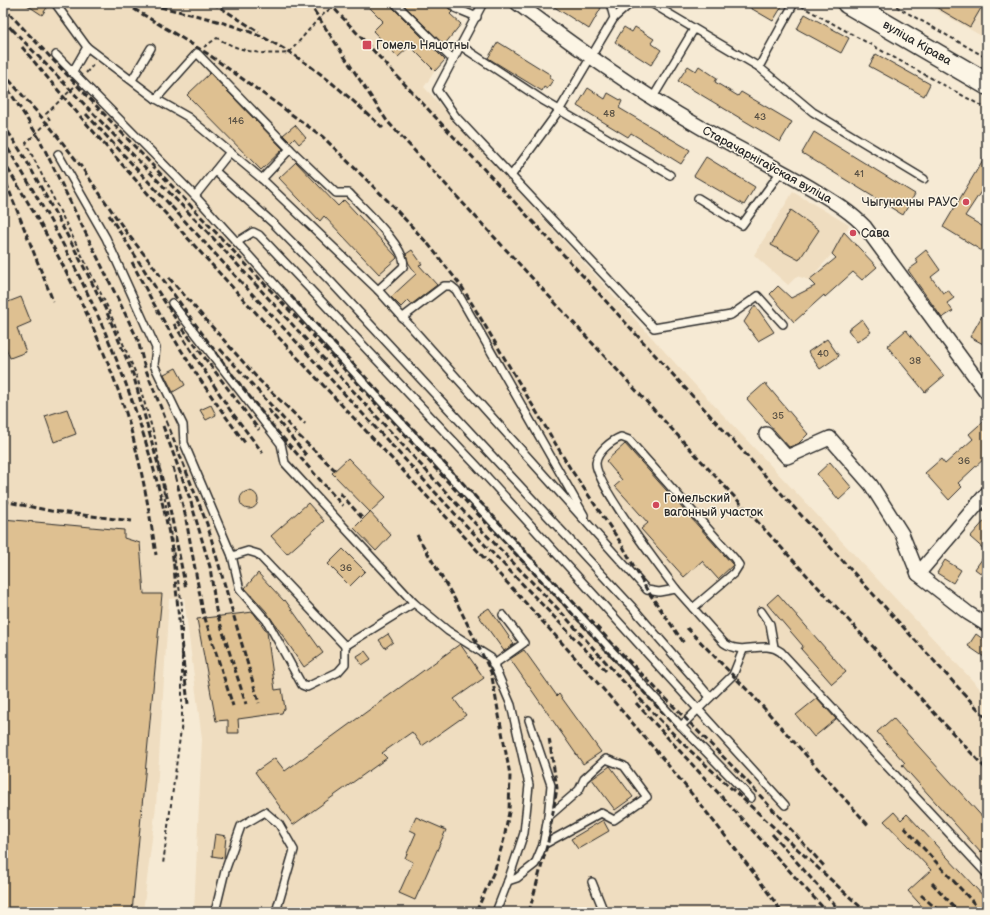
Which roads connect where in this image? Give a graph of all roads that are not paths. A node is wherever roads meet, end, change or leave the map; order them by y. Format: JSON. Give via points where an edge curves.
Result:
{"nodes":[{"id":1,"x":55,"y":3,"type":"edge"},
{"id":2,"x":395,"y":3,"type":"edge"},
{"id":3,"x":450,"y":3,"type":"edge"},
{"id":4,"x":483,"y":3,"type":"edge"},
{"id":5,"x":516,"y":3,"type":"edge"},
{"id":6,"x":610,"y":3,"type":"edge"},
{"id":7,"x":631,"y":3,"type":"edge"},
{"id":8,"x":651,"y":3,"type":"edge"},
{"id":9,"x":795,"y":3,"type":"edge"},
{"id":10,"x":848,"y":3,"type":"edge"},
{"id":11,"x":477,"y":17,"type":"junction"},
{"id":12,"x":614,"y":18,"type":"junction"},
{"id":13,"x":694,"y":29,"type":"junction"},
{"id":14,"x":461,"y":46,"type":"junction"},
{"id":15,"x":87,"y":47,"type":"junction"},
{"id":16,"x":151,"y":48,"type":"dead end"},
{"id":17,"x":56,"y":56,"type":"dead end"},
{"id":18,"x":591,"y":58,"type":"junction"},
{"id":19,"x":453,"y":60,"type":"junction"},
{"id":20,"x":759,"y":67,"type":"junction"},
{"id":21,"x":72,"y":73,"type":"junction"},
{"id":22,"x":132,"y":80,"type":"junction"},
{"id":23,"x":987,"y":84,"type":"edge"},
{"id":24,"x":156,"y":99,"type":"junction"},
{"id":25,"x":652,"y":99,"type":"junction"},
{"id":26,"x":560,"y":109,"type":"junction"},
{"id":27,"x":290,"y":149,"type":"junction"},
{"id":28,"x":230,"y":152,"type":"junction"},
{"id":29,"x":58,"y":154,"type":"dead end"},
{"id":30,"x":782,"y":170,"type":"junction"},
{"id":31,"x":215,"y":171,"type":"junction"},
{"id":32,"x":670,"y":175,"type":"dead end"},
{"id":33,"x":512,"y":176,"type":"junction"},
{"id":34,"x":262,"y":179,"type":"junction"},
{"id":35,"x":924,"y":180,"type":"dead end"},
{"id":36,"x":195,"y":196,"type":"junction"},
{"id":37,"x":698,"y":198,"type":"dead end"},
{"id":38,"x":237,"y":242,"type":"junction"},
{"id":39,"x":378,"y":290,"type":"junction"},
{"id":40,"x":172,"y":304,"type":"dead end"},
{"id":41,"x":402,"y":318,"type":"junction"},
{"id":42,"x":783,"y":324,"type":"dead end"},
{"id":43,"x":987,"y":393,"type":"edge"},
{"id":44,"x":766,"y":434,"type":"dead end"},
{"id":45,"x":987,"y":493,"type":"edge"},
{"id":46,"x":591,"y":528,"type":"junction"},
{"id":47,"x":232,"y":556,"type":"junction"},
{"id":48,"x":918,"y":574,"type":"junction"},
{"id":49,"x":676,"y":589,"type":"junction"},
{"id":50,"x":414,"y":603,"type":"junction"},
{"id":51,"x":693,"y":608,"type":"junction"},
{"id":52,"x":761,"y":611,"type":"dead end"},
{"id":53,"x":503,"y":615,"type":"dead end"},
{"id":54,"x":987,"y":625,"type":"edge"},
{"id":55,"x":345,"y":646,"type":"junction"},
{"id":56,"x":774,"y":648,"type":"junction"},
{"id":57,"x":743,"y":650,"type":"junction"},
{"id":58,"x":494,"y":665,"type":"junction"},
{"id":59,"x":710,"y":697,"type":"junction"},
{"id":60,"x":698,"y":710,"type":"junction"},
{"id":61,"x":529,"y":720,"type":"dead end"},
{"id":62,"x":681,"y":726,"type":"junction"},
{"id":63,"x":751,"y":798,"type":"dead end"},
{"id":64,"x":785,"y":805,"type":"dead end"},
{"id":65,"x":548,"y":817,"type":"junction"},
{"id":66,"x":543,"y":845,"type":"junction"},
{"id":67,"x":987,"y":874,"type":"edge"},
{"id":68,"x":508,"y":881,"type":"junction"},
{"id":69,"x":592,"y":882,"type":"dead end"},
{"id":70,"x":215,"y":912,"type":"edge"},
{"id":71,"x":276,"y":912,"type":"edge"},
{"id":72,"x":496,"y":912,"type":"edge"},
{"id":73,"x":604,"y":912,"type":"edge"}],
"edges":[{"from":1,"to":15,"type":"lane"},
{"from":2,"to":19,"type":"lane"},
{"from":3,"to":11,"type":"lane","via":[[455,8]]},
{"from":4,"to":11,"type":"lane"},
{"from":5,"to":18,"type":"street","name":"Старачарнігаўская вуліца"},
{"from":6,"to":12,"type":"lane"},
{"from":7,"to":12,"type":"lane"},
{"from":8,"to":13,"type":"lane"},
{"from":9,"to":20,"type":"lane"},
{"from":10,"to":23,"type":"main road","name":"вуліца Кірава"},
{"from":11,"to":14,"type":"lane"},
{"from":12,"to":18,"type":"lane"},
{"from":13,"to":20,"type":"lane"},
{"from":13,"to":25,"type":"lane"},
{"from":14,"to":19,"type":"lane"},
{"from":14,"to":26,"type":"lane"},
{"from":15,"to":21,"type":"lane"},
{"from":15,"to":22,"type":"lane"},
{"from":16,"to":22,"type":"lane"},
{"from":17,"to":21,"type":"lane"},
{"from":18,"to":25,"type":"street","name":"Старачарнігаўская вуліца"},
{"from":18,"to":26,"type":"lane"},
{"from":19,"to":33,"type":"lane","via":[[437,90],[456,117]]},
{"from":20,"to":35,"type":"lane","via":[[813,112]]},
{"from":21,"to":36,"type":"lane"},
{"from":22,"to":24,"type":"lane"},
{"from":24,"to":27,"type":"lane","via":[[197,53]]},
{"from":24,"to":28,"type":"lane","via":[[188,117]]},
{"from":25,"to":30,"type":"street","name":"Старачарнігаўская вуліца"},
{"from":26,"to":32,"type":"lane"},
{"from":26,"to":33,"type":"lane"},
{"from":27,"to":34,"type":"lane"},
{"from":27,"to":39,"type":"lane","via":[[336,193],[349,193],[396,244],[404,259],[403,268]]},
{"from":28,"to":31,"type":"lane"},
{"from":28,"to":34,"type":"lane"},
{"from":29,"to":47,"type":"lane","via":[[106,238],[156,348],[154,365],[183,425],[184,443]]},
{"from":30,"to":37,"type":"lane","via":[[742,225]]},
{"from":30,"to":43,"type":"street","name":"Старачарнігаўская вуліца","via":[[854,215]]},
{"from":31,"to":36,"type":"lane"},
{"from":31,"to":59,"type":"lane","via":[[274,224],[331,282],[628,602]]},
{"from":33,"to":42,"type":"lane","via":[[654,328],[731,315],[758,296]]},
{"from":34,"to":39,"type":"lane"},
{"from":36,"to":38,"type":"lane"},
{"from":38,"to":60,"type":"lane","via":[[253,232],[259,235],[477,466]]},
{"from":38,"to":62,"type":"lane"},
{"from":39,"to":41,"type":"lane"},
{"from":40,"to":50,"type":"lane","via":[[282,444],[285,463]]},
{"from":41,"to":46,"type":"lane"},
{"from":41,"to":46,"type":"lane","via":[[444,286],[456,290]]},
{"from":44,"to":48,"type":"street","via":[[787,457],[830,438],[871,485],[902,534]]},
{"from":45,"to":48,"type":"street"},
{"from":46,"to":49,"type":"lane","via":[[647,590],[659,592]]},
{"from":47,"to":55,"type":"lane","via":[[248,551],[258,554]]},
{"from":47,"to":55,"type":"lane","via":[[240,590],[267,621],[302,685],[307,687],[338,672],[345,664]]},
{"from":48,"to":54,"type":"street"},
{"from":49,"to":51,"type":"lane"},
{"from":49,"to":51,"type":"lane","via":[[622,514],[598,472],[598,456],[621,437],[629,440],[739,565],[734,573]]},
{"from":50,"to":55,"type":"lane"},
{"from":50,"to":58,"type":"lane","via":[[448,631],[491,658]]},
{"from":51,"to":57,"type":"lane","via":[[724,643],[731,648]]},
{"from":52,"to":56,"type":"lane","via":[[770,624]]},
{"from":53,"to":58,"type":"lane","via":[[524,643]]},
{"from":56,"to":57,"type":"lane","via":[[766,646]]},
{"from":56,"to":67,"type":"lane","via":[[792,662]]},
{"from":57,"to":59,"type":"lane","via":[[733,675]]},
{"from":58,"to":68,"type":"lane","via":[[511,705],[529,785],[524,833]]},
{"from":59,"to":60,"type":"lane"},
{"from":60,"to":62,"type":"lane"},
{"from":60,"to":64,"type":"lane"},
{"from":61,"to":65,"type":"lane","via":[[551,786]]},
{"from":62,"to":63,"type":"lane"},
{"from":65,"to":66,"type":"lane"},
{"from":65,"to":66,"type":"lane","via":[[580,790],[584,779],[606,759],[624,766],[647,797],[614,820],[600,813]]},
{"from":66,"to":68,"type":"lane","via":[[535,864],[517,878]]},
{"from":68,"to":72,"type":"lane"},
{"from":69,"to":73,"type":"lane"},
{"from":70,"to":71,"type":"lane","via":[[240,826],[265,812],[279,824],[294,850]]}]}
